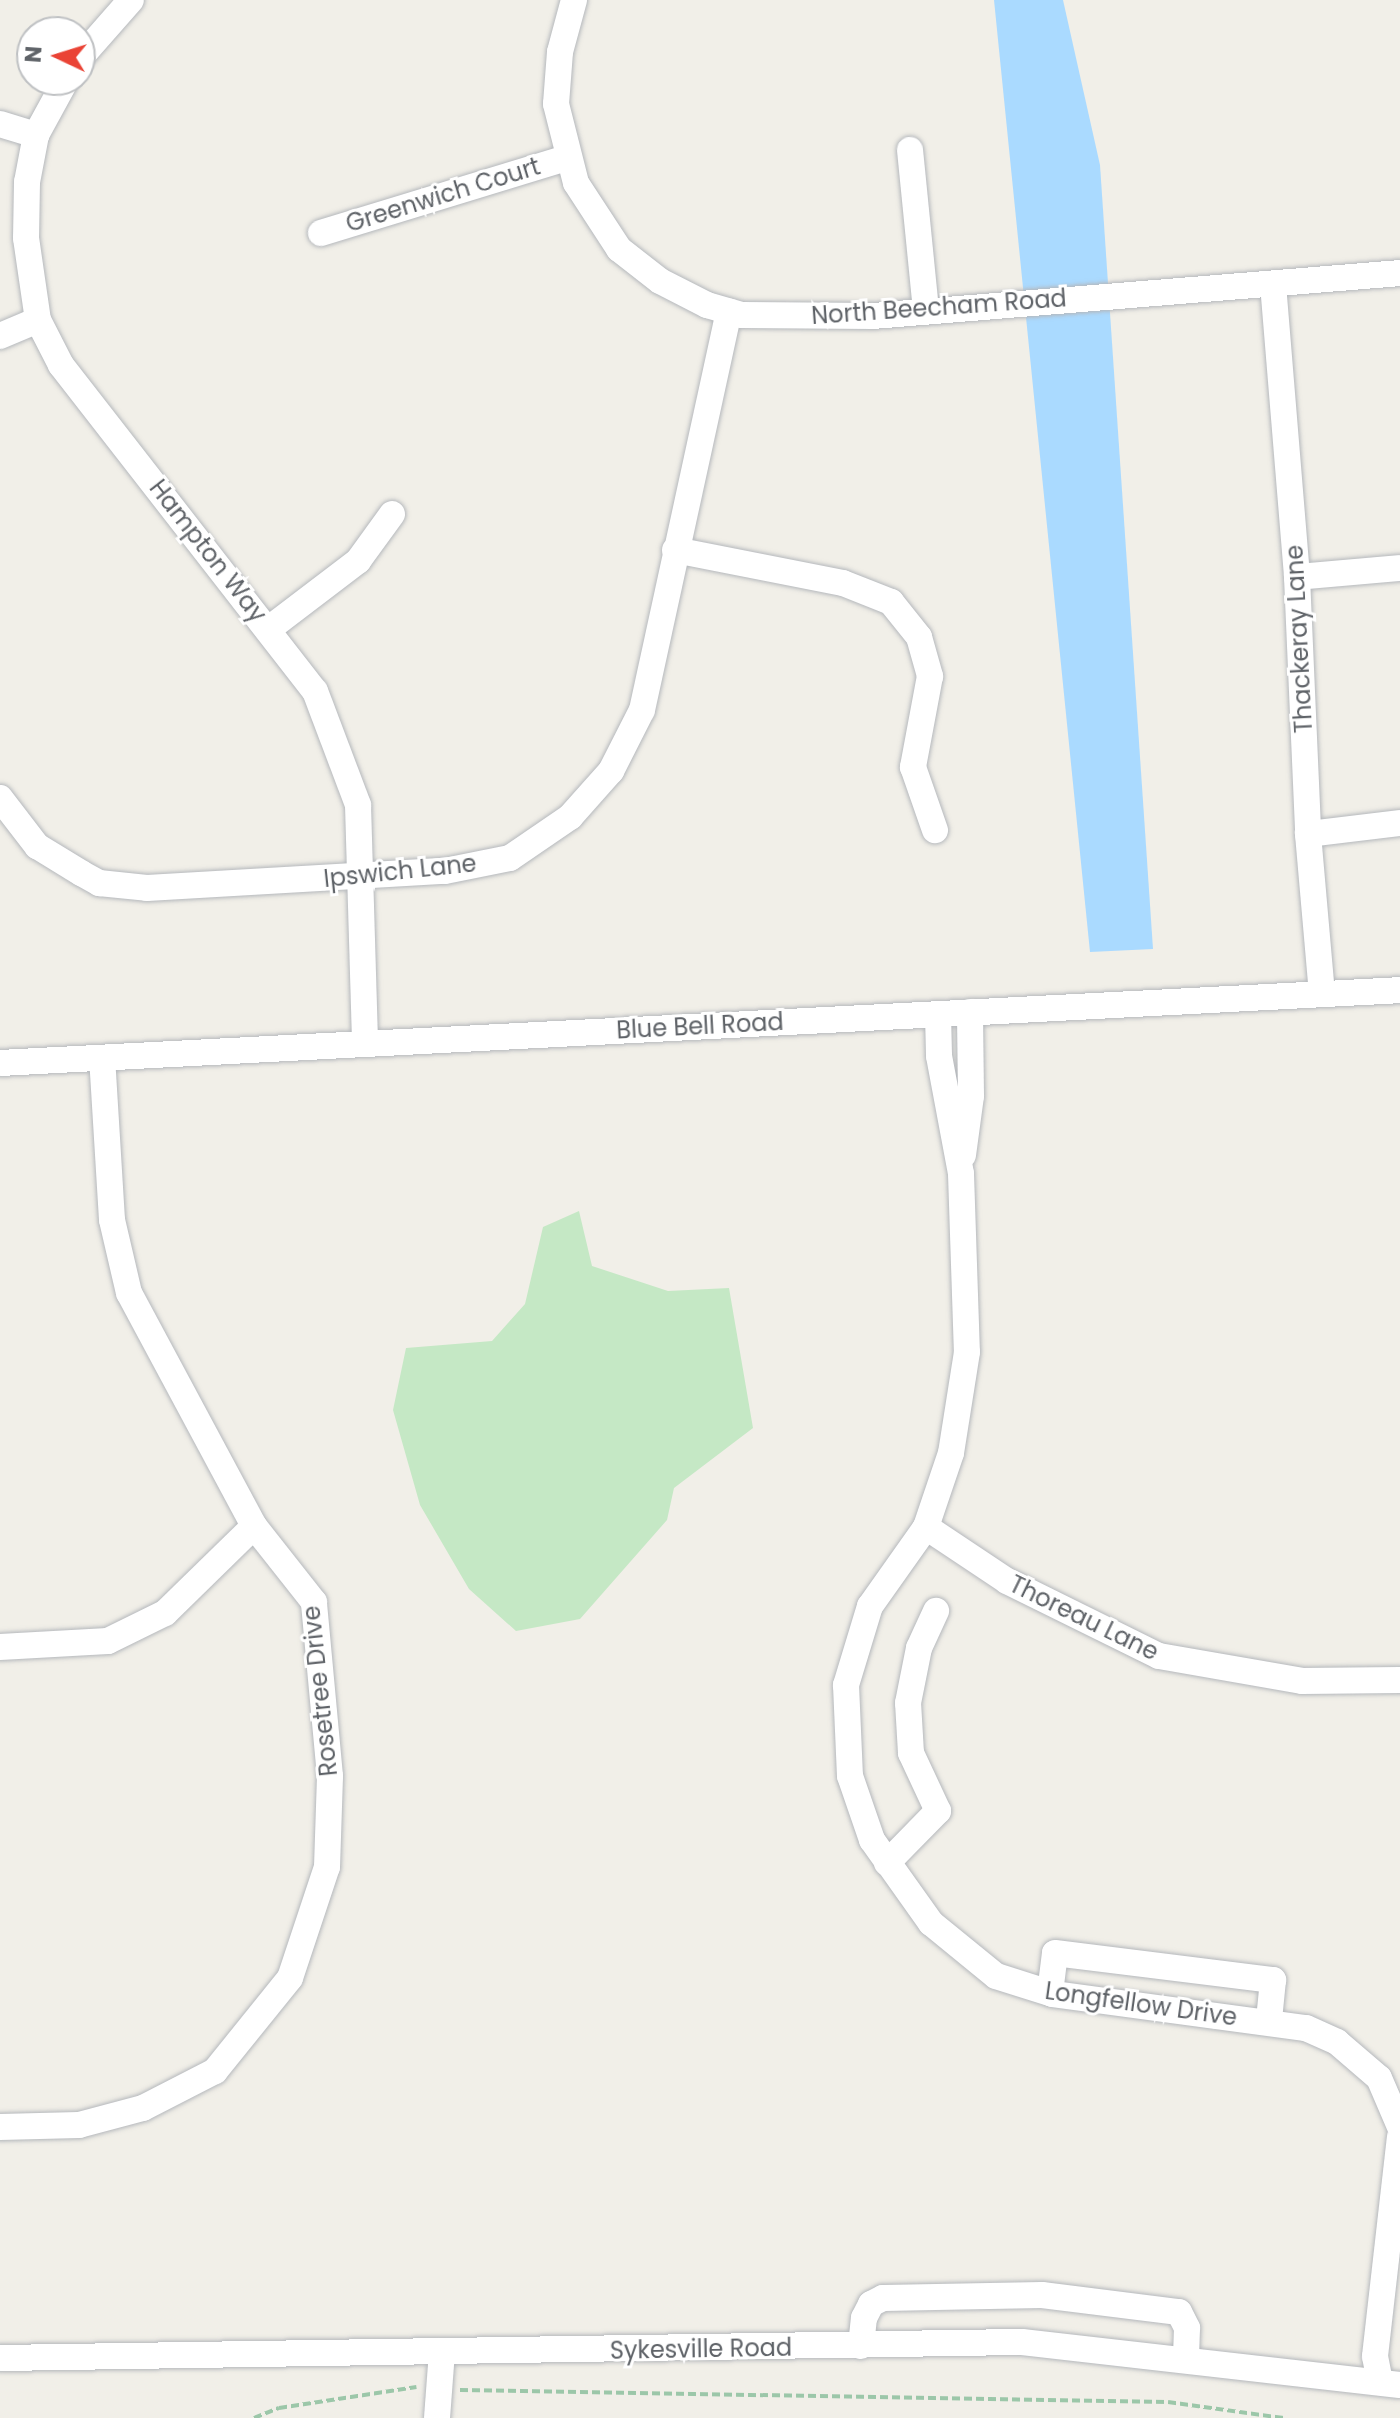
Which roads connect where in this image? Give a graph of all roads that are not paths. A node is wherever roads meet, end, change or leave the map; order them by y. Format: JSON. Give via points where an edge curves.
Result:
{"nodes":[{"id":1,"x":131,"y":0,"type":"edge"},
{"id":2,"x":573,"y":0,"type":"edge"},
{"id":3,"x":96,"y":40,"type":"edge"},
{"id":4,"x":57,"y":96,"type":"edge"},
{"id":5,"x":0,"y":124,"type":"edge"},
{"id":6,"x":36,"y":135,"type":"junction"},
{"id":7,"x":910,"y":150,"type":"dead end"},
{"id":8,"x":566,"y":158,"type":"junction"},
{"id":9,"x":321,"y":233,"type":"dead end"},
{"id":10,"x":1400,"y":273,"type":"edge"},
{"id":11,"x":1273,"y":284,"type":"junction"},
{"id":12,"x":926,"y":310,"type":"junction"},
{"id":13,"x":729,"y":311,"type":"junction"},
{"id":14,"x":38,"y":320,"type":"junction"},
{"id":15,"x":0,"y":336,"type":"edge"},
{"id":16,"x":392,"y":514,"type":"dead end"},
{"id":17,"x":675,"y":550,"type":"junction"},
{"id":18,"x":1400,"y":568,"type":"edge"},
{"id":19,"x":1297,"y":577,"type":"junction"},
{"id":20,"x":270,"y":628,"type":"junction"},
{"id":21,"x":0,"y":798,"type":"edge"},
{"id":22,"x":1400,"y":823,"type":"edge"},
{"id":23,"x":935,"y":830,"type":"dead end"},
{"id":24,"x":1308,"y":834,"type":"junction"},
{"id":25,"x":359,"y":877,"type":"junction"},
{"id":26,"x":1400,"y":990,"type":"edge"},
{"id":27,"x":1322,"y":993,"type":"junction"},
{"id":28,"x":970,"y":1012,"type":"junction"},
{"id":29,"x":938,"y":1014,"type":"junction"},
{"id":30,"x":365,"y":1044,"type":"junction"},
{"id":31,"x":102,"y":1058,"type":"junction"},
{"id":32,"x":0,"y":1063,"type":"edge"},
{"id":33,"x":961,"y":1174,"type":"junction"},
{"id":34,"x":254,"y":1526,"type":"junction"},
{"id":35,"x":926,"y":1527,"type":"junction"},
{"id":36,"x":936,"y":1611,"type":"dead end"},
{"id":37,"x":0,"y":1647,"type":"edge"},
{"id":38,"x":1400,"y":1680,"type":"edge"},
{"id":39,"x":887,"y":1863,"type":"junction"},
{"id":40,"x":1050,"y":1993,"type":"junction"},
{"id":41,"x":1269,"y":2020,"type":"junction"},
{"id":42,"x":1396,"y":2101,"type":"edge"},
{"id":43,"x":0,"y":2127,"type":"edge"},
{"id":44,"x":1400,"y":2127,"type":"edge"},
{"id":45,"x":1400,"y":2137,"type":"edge"},
{"id":46,"x":861,"y":2346,"type":"junction"},
{"id":47,"x":442,"y":2351,"type":"junction"},
{"id":48,"x":1186,"y":2357,"type":"junction"},
{"id":49,"x":0,"y":2358,"type":"edge"},
{"id":50,"x":1390,"y":2383,"type":"edge"},
{"id":51,"x":437,"y":2418,"type":"edge"}],
"edges":[{"from":1,"to":3,"type":"street"},
{"from":2,"to":8,"type":"street","name":"North Beecham Road","via":[[560,52],[556,104]]},
{"from":4,"to":6,"type":"street","name":"Hampton Way"},
{"from":5,"to":6,"type":"street"},
{"from":6,"to":14,"type":"street","name":"Hampton Way","via":[[27,182],[26,238]]},
{"from":7,"to":12,"type":"street"},
{"from":8,"to":9,"type":"street","name":"Greenwich Court"},
{"from":8,"to":13,"type":"street","name":"North Beecham Road","via":[[589,206],[619,249],[683,295]]},
{"from":10,"to":11,"type":"street","name":"North Beecham Road"},
{"from":11,"to":12,"type":"street","name":"North Beecham Road"},
{"from":11,"to":19,"type":"street","name":"Thackeray Lane"},
{"from":12,"to":13,"type":"street","name":"North Beecham Road","via":[[847,316]]},
{"from":13,"to":17,"type":"street","name":"Ipswich Lane"},
{"from":14,"to":15,"type":"street"},
{"from":14,"to":20,"type":"street","name":"Hampton Way","via":[[61,365]]},
{"from":16,"to":20,"type":"street","via":[[358,561]]},
{"from":17,"to":23,"type":"street","via":[[843,583],[891,602],[919,637],[930,676],[913,767]]},
{"from":17,"to":25,"type":"street","name":"Ipswich Lane","via":[[642,710],[611,771],[570,817],[510,858],[445,871]]},
{"from":18,"to":19,"type":"street"},
{"from":19,"to":24,"type":"street","name":"Thackeray Lane"},
{"from":20,"to":25,"type":"street","name":"Hampton Way","via":[[315,691],[358,805]]},
{"from":21,"to":25,"type":"street","name":"Ipswich Lane","via":[[37,846],[99,883],[147,888]]},
{"from":22,"to":24,"type":"street"},
{"from":24,"to":27,"type":"street","name":"Thackeray Lane"},
{"from":25,"to":30,"type":"street","name":"Hampton Way"},
{"from":26,"to":27,"type":"street","name":"Blue Bell Road"},
{"from":27,"to":28,"type":"street","name":"Blue Bell Road"},
{"from":28,"to":29,"type":"street","name":"Blue Bell Road"},
{"from":28,"to":33,"type":"street","name":"Longfellow Drive","via":[[971,1096]]},
{"from":29,"to":30,"type":"street","name":"Blue Bell Road"},
{"from":29,"to":33,"type":"street","name":"Longfellow Drive","via":[[939,1056]]},
{"from":30,"to":31,"type":"street","name":"Blue Bell Road"},
{"from":31,"to":32,"type":"street","name":"Blue Bell Road"},
{"from":31,"to":34,"type":"street","name":"Rosetree Drive","via":[[109,1195],[129,1293]]},
{"from":33,"to":35,"type":"street","name":"Longfellow Drive","via":[[966,1366],[951,1453]]},
{"from":34,"to":37,"type":"street","via":[[165,1613],[108,1641]]},
{"from":34,"to":43,"type":"street","name":"Rosetree Drive","via":[[314,1602],[325,1703],[330,1776],[327,1867],[290,1978],[215,2071],[143,2108],[79,2125]]},
{"from":35,"to":38,"type":"street","name":"Thoreau Lane","via":[[1007,1581],[1159,1656],[1302,1681]]},
{"from":35,"to":39,"type":"street","name":"Longfellow Drive","via":[[870,1606],[846,1685],[850,1776],[872,1840]]},
{"from":36,"to":39,"type":"street","via":[[919,1648],[908,1703],[911,1753],[938,1811]]},
{"from":39,"to":40,"type":"street","name":"Longfellow Drive","via":[[931,1923],[961,1951],[996,1976]]},
{"from":40,"to":41,"type":"street","name":"Longfellow Drive","via":[[1227,2019]]},
{"from":40,"to":41,"type":"street","via":[[1055,1953],[1258,1978],[1273,1980]]},
{"from":41,"to":42,"type":"street","name":"Longfellow Drive","via":[[1337,2042],[1379,2078]]},
{"from":42,"to":44,"type":"street","name":"Longfellow Drive"},
{"from":45,"to":50,"type":"street","via":[[1375,2356]]},
{"from":46,"to":47,"type":"street","name":"Sykesville Road"},
{"from":46,"to":48,"type":"street","name":"Sykesville Road","via":[[1022,2342]]},
{"from":46,"to":48,"type":"street","via":[[864,2318],[871,2304],[883,2298],[1042,2295],[1179,2312],[1187,2328]]},
{"from":47,"to":49,"type":"street","name":"Sykesville Road"},
{"from":47,"to":51,"type":"street"},
{"from":48,"to":50,"type":"street","name":"Sykesville Road"}]}
